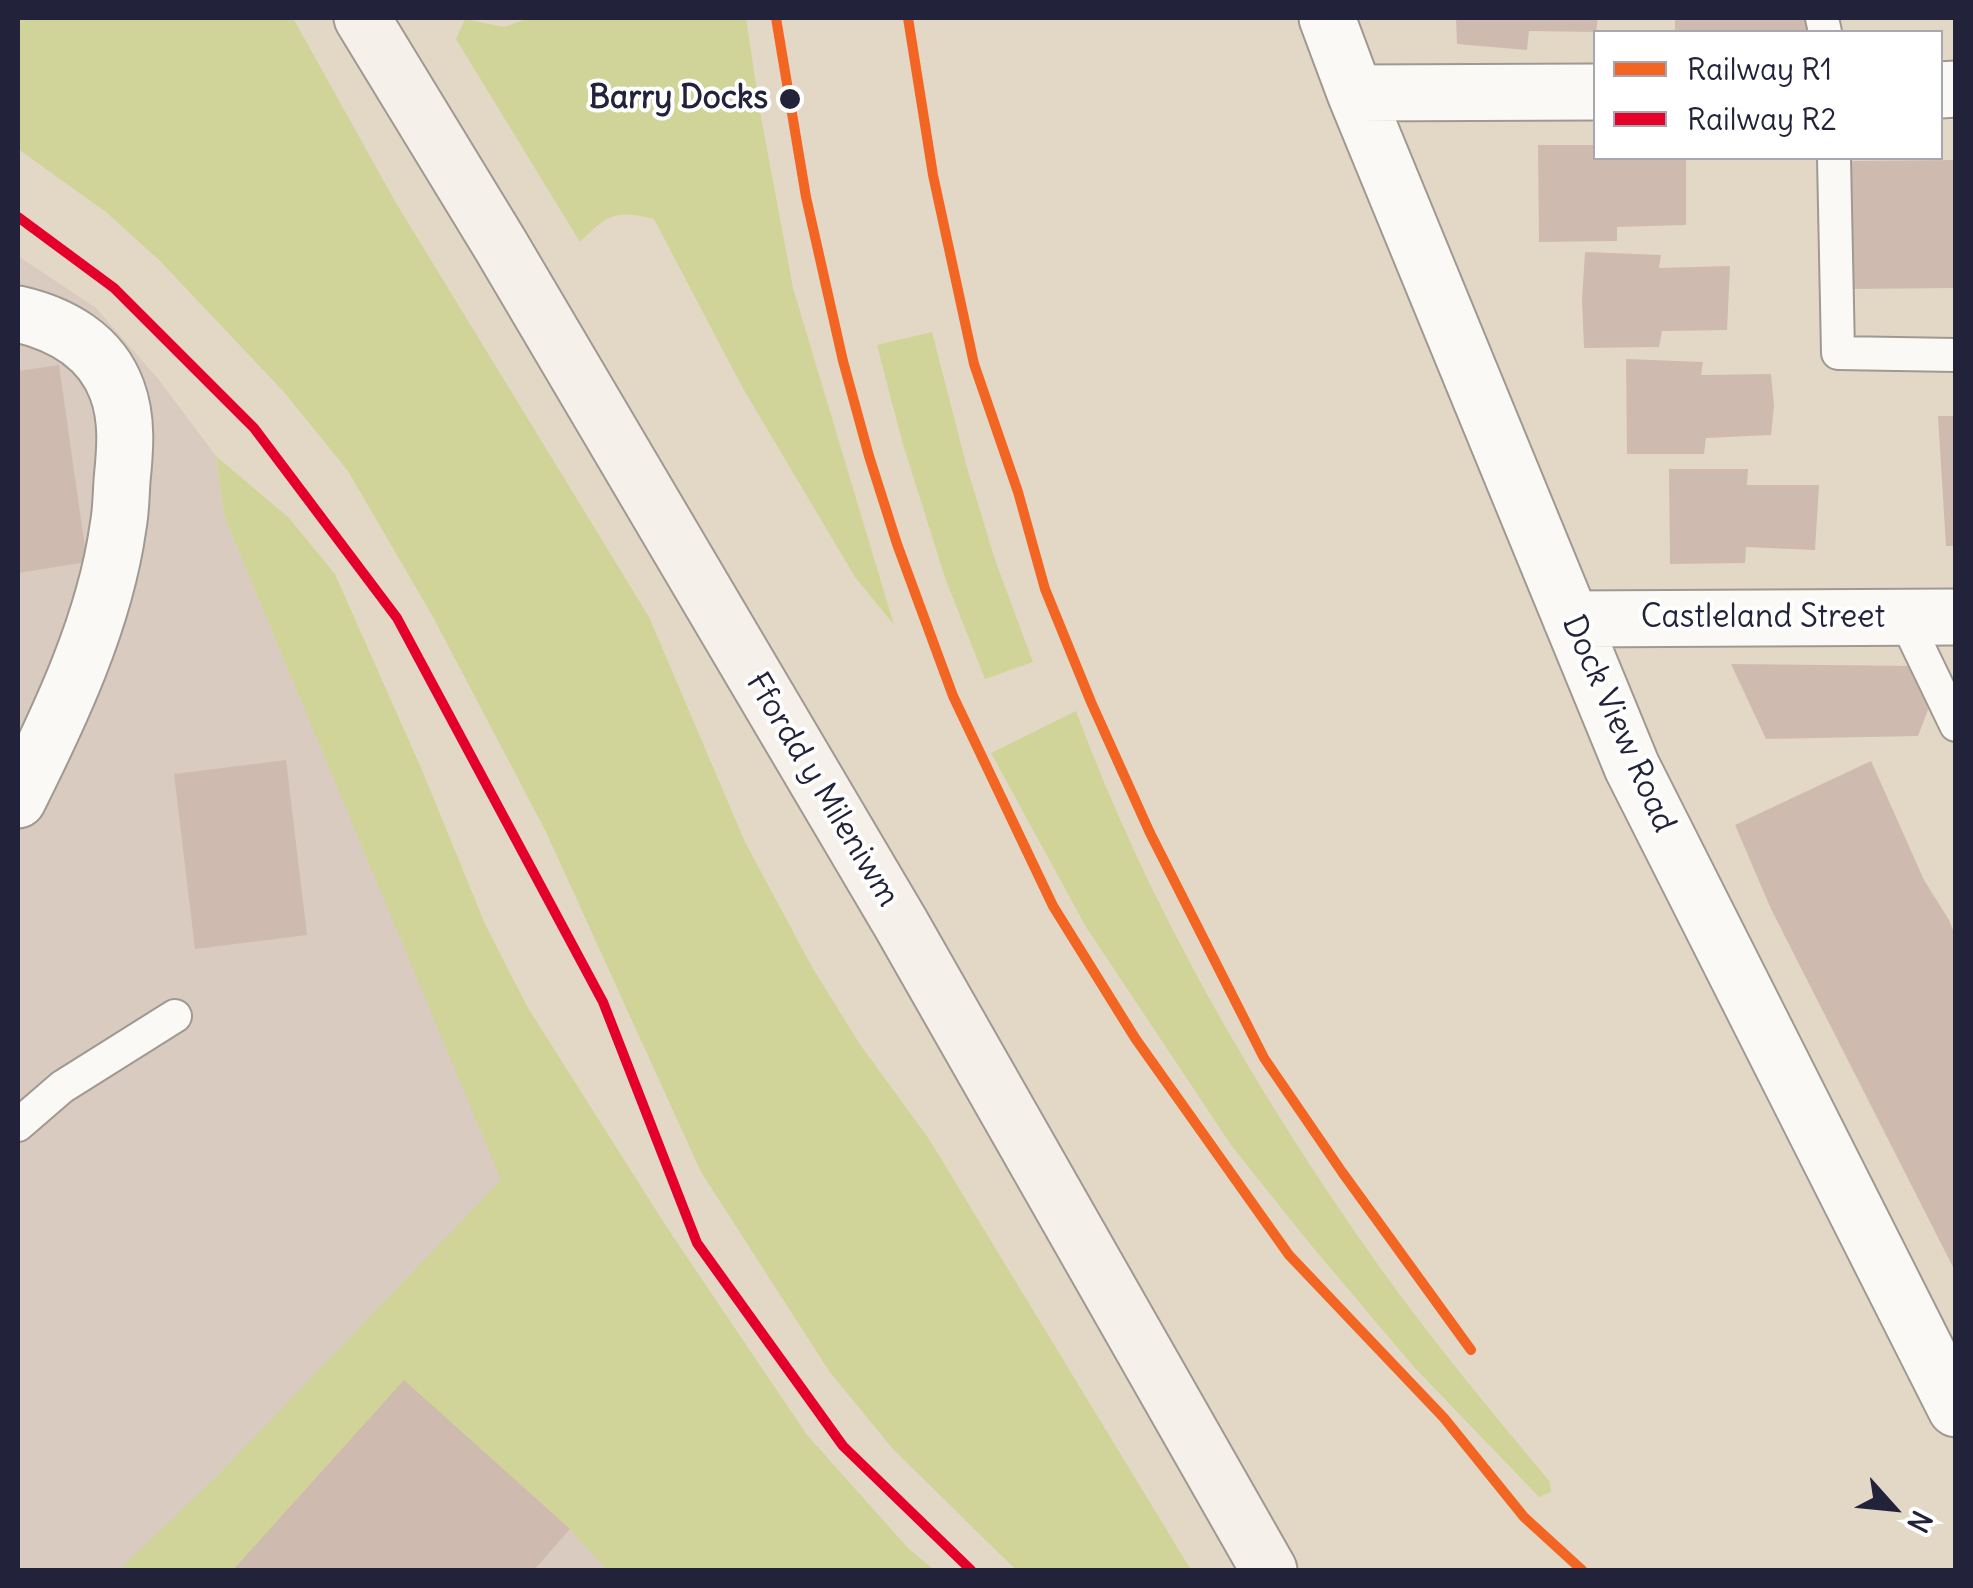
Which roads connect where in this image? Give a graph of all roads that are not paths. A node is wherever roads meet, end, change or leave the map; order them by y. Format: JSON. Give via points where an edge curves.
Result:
{"nodes":[{"id":1,"x":362,"y":18,"type":"edge"},
{"id":2,"x":1328,"y":18,"type":"edge"},
{"id":3,"x":1593,"y":92,"type":"edge"},
{"id":4,"x":1355,"y":93,"type":"junction"},
{"id":5,"x":1834,"y":160,"type":"edge"},
{"id":6,"x":18,"y":314,"type":"edge"},
{"id":7,"x":1956,"y":354,"type":"edge"},
{"id":8,"x":1930,"y":617,"type":"edge"},
{"id":9,"x":1571,"y":619,"type":"junction"},
{"id":10,"x":1956,"y":725,"type":"edge"},
{"id":11,"x":18,"y":800,"type":"edge"},
{"id":12,"x":176,"y":1016,"type":"dead end"},
{"id":13,"x":18,"y":1126,"type":"edge"},
{"id":14,"x":1956,"y":1409,"type":"edge"},
{"id":15,"x":1270,"y":1570,"type":"edge"}],
"edges":[{"from":1,"to":15,"type":"street","name":"Ffordd y Mileniwm","via":[[901,924]]},
{"from":2,"to":4,"type":"street","name":"Dock View Road"},
{"from":3,"to":4,"type":"street"},
{"from":4,"to":9,"type":"street","name":"Dock View Road"},
{"from":5,"to":7,"type":"lane","via":[[1838,353]]},
{"from":6,"to":11,"type":"street","via":[[78,338],[101,360],[124,413],[109,572],[77,669]]},
{"from":8,"to":9,"type":"street","name":"Castleland Street"},
{"from":8,"to":10,"type":"lane"},
{"from":9,"to":14,"type":"street","name":"Dock View Road","via":[[1632,767]]},
{"from":12,"to":13,"type":"lane","via":[[62,1088]]}]}
